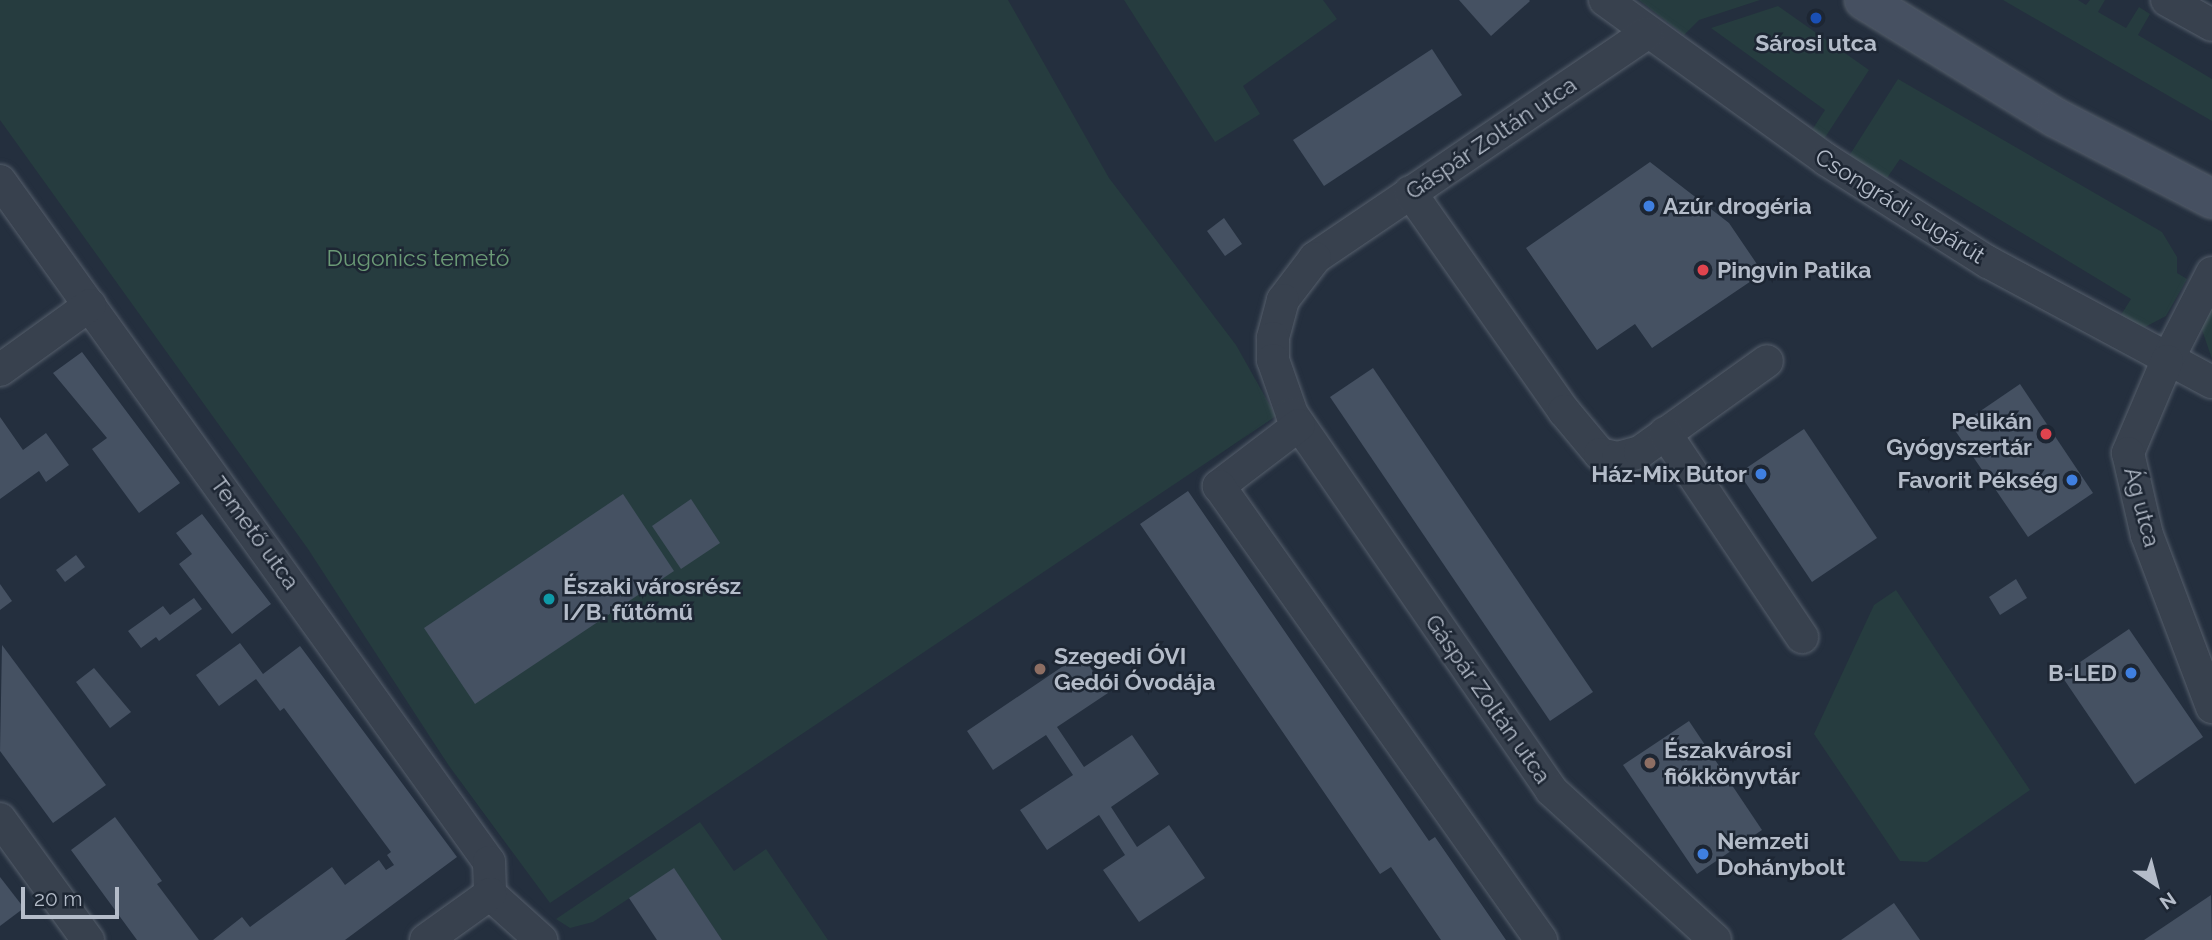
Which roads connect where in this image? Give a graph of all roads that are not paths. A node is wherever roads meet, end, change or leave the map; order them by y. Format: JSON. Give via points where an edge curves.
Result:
{"nodes":[{"id":1,"x":1605,"y":0,"type":"edge"},
{"id":2,"x":1864,"y":0,"type":"edge"},
{"id":3,"x":2167,"y":0,"type":"edge"},
{"id":4,"x":2212,"y":24,"type":"edge"},
{"id":5,"x":1647,"y":33,"type":"junction"},
{"id":6,"x":0,"y":181,"type":"edge"},
{"id":7,"x":1410,"y":192,"type":"junction"},
{"id":8,"x":2212,"y":199,"type":"edge"},
{"id":9,"x":2212,"y":273,"type":"edge"},
{"id":10,"x":90,"y":305,"type":"junction"},
{"id":11,"x":1767,"y":361,"type":"dead end"},
{"id":12,"x":2167,"y":361,"type":"junction"},
{"id":13,"x":0,"y":370,"type":"edge"},
{"id":14,"x":2212,"y":382,"type":"edge"},
{"id":15,"x":1299,"y":425,"type":"junction"},
{"id":16,"x":1665,"y":433,"type":"junction"},
{"id":17,"x":1802,"y":637,"type":"dead end"},
{"id":18,"x":2212,"y":708,"type":"edge"},
{"id":19,"x":0,"y":819,"type":"edge"},
{"id":20,"x":491,"y":894,"type":"junction"},
{"id":21,"x":88,"y":940,"type":"edge"},
{"id":22,"x":426,"y":940,"type":"edge"},
{"id":23,"x":541,"y":940,"type":"edge"},
{"id":24,"x":1541,"y":940,"type":"edge"},
{"id":25,"x":1715,"y":940,"type":"edge"}],
"edges":[{"from":1,"to":5,"type":"street","name":"Csongrádi sugárút"},
{"from":2,"to":8,"type":"main road","via":[[2056,118]]},
{"from":3,"to":4,"type":"street"},
{"from":5,"to":7,"type":"street","name":"Gáspár Zoltán utca"},
{"from":5,"to":12,"type":"street","name":"Csongrádi sugárút","via":[[1827,160],[1976,255]]},
{"from":6,"to":10,"type":"street","name":"Temető utca"},
{"from":7,"to":15,"type":"street","name":"Gáspár Zoltán utca","via":[[1315,258],[1283,300],[1273,338],[1273,360],[1282,392]]},
{"from":7,"to":16,"type":"street","via":[[1588,444],[1600,454],[1618,458],[1640,452]]},
{"from":9,"to":12,"type":"street","name":"Ág utca"},
{"from":10,"to":13,"type":"street"},
{"from":10,"to":20,"type":"street","name":"Temető utca","via":[[489,862]]},
{"from":11,"to":16,"type":"street"},
{"from":12,"to":14,"type":"street","name":"Csongrádi sugárút"},
{"from":12,"to":18,"type":"street","name":"Ág utca","via":[[2127,453],[2147,535]]},
{"from":15,"to":24,"type":"street","via":[[1219,486]]},
{"from":15,"to":25,"type":"street","name":"Gáspár Zoltán utca","via":[[1551,790]]},
{"from":16,"to":17,"type":"street"},
{"from":19,"to":21,"type":"street"},
{"from":20,"to":22,"type":"street"},
{"from":20,"to":23,"type":"street"}]}
